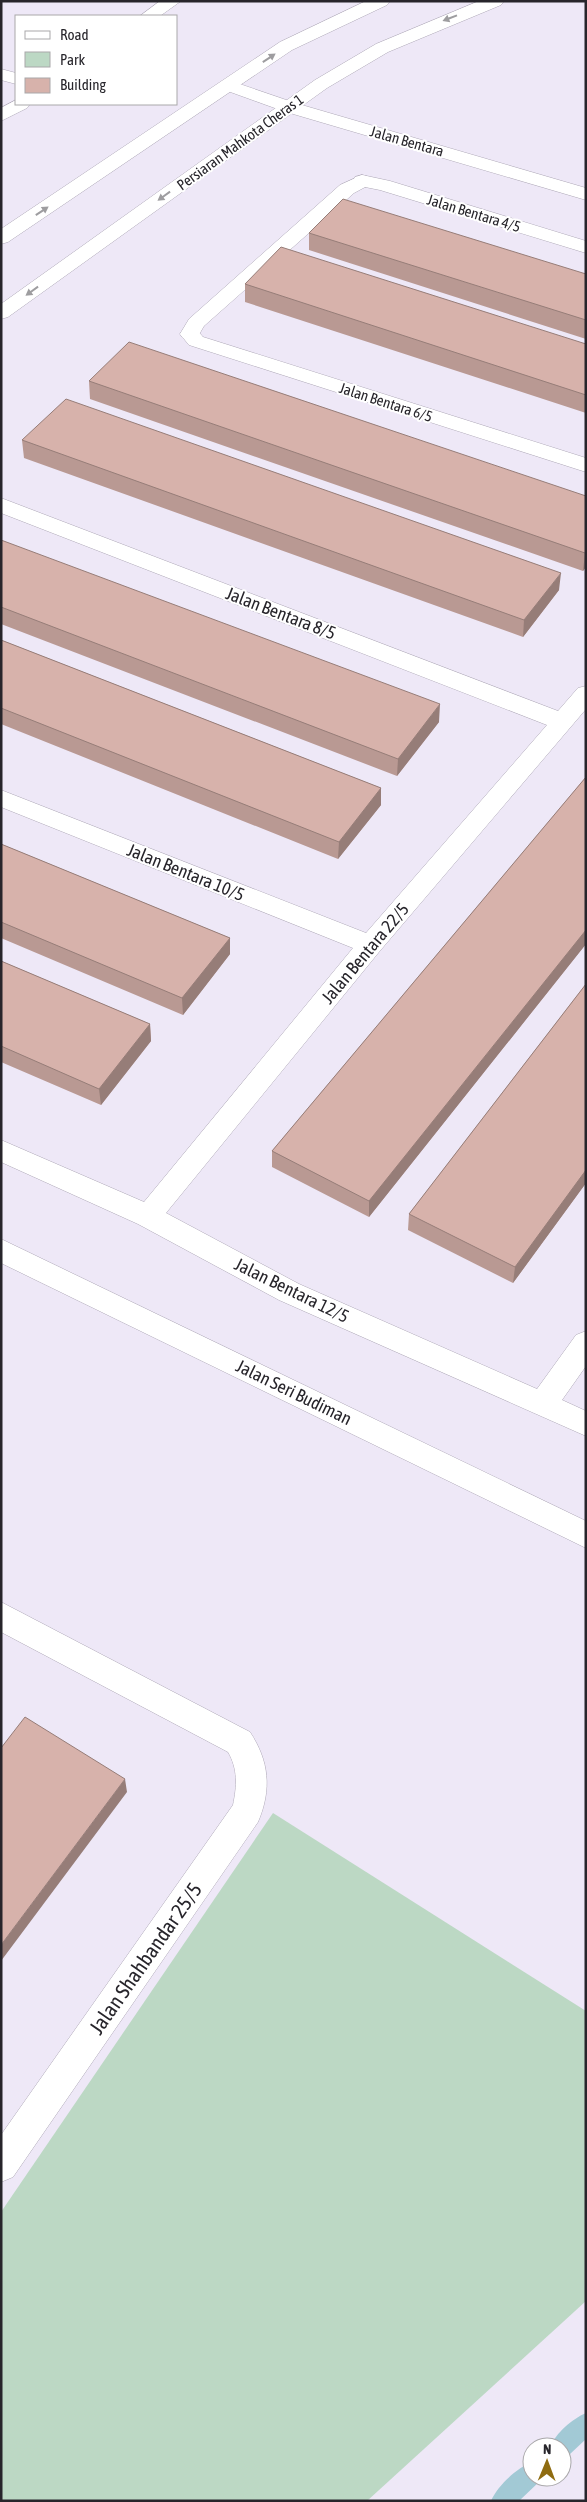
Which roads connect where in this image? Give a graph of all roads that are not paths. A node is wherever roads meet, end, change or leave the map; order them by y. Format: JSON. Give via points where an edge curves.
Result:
{"nodes":[{"id":1,"x":172,"y":1,"type":"edge"},
{"id":2,"x":381,"y":1,"type":"edge"},
{"id":3,"x":495,"y":1,"type":"edge"},
{"id":4,"x":151,"y":15,"type":"edge"},
{"id":5,"x":1,"y":74,"type":"edge"},
{"id":6,"x":15,"y":79,"type":"edge"},
{"id":7,"x":228,"y":85,"type":"junction"},
{"id":8,"x":19,"y":105,"type":"edge"},
{"id":9,"x":290,"y":107,"type":"junction"},
{"id":10,"x":1,"y":116,"type":"edge"},
{"id":11,"x":586,"y":194,"type":"edge"},
{"id":12,"x":1,"y":238,"type":"edge"},
{"id":13,"x":586,"y":247,"type":"edge"},
{"id":14,"x":1,"y":313,"type":"edge"},
{"id":15,"x":190,"y":334,"type":"joint"},
{"id":16,"x":586,"y":465,"type":"edge"},
{"id":17,"x":1,"y":505,"type":"edge"},
{"id":18,"x":586,"y":694,"type":"edge"},
{"id":19,"x":560,"y":721,"type":"junction"},
{"id":20,"x":1,"y":798,"type":"edge"},
{"id":21,"x":370,"y":945,"type":"junction"},
{"id":22,"x":1,"y":1150,"type":"edge"},
{"id":23,"x":148,"y":1216,"type":"junction"},
{"id":24,"x":1,"y":1250,"type":"edge"},
{"id":25,"x":586,"y":1343,"type":"edge"},
{"id":26,"x":542,"y":1405,"type":"junction"},
{"id":27,"x":586,"y":1424,"type":"edge"},
{"id":28,"x":586,"y":1534,"type":"edge"},
{"id":29,"x":1,"y":1616,"type":"edge"},
{"id":30,"x":1,"y":2165,"type":"edge"}],
"edges":[{"from":1,"to":4,"type":"street"},
{"from":7,"to":2,"type":"street","one_way":true,"via":[[286,46]]},
{"from":3,"to":9,"type":"street","name":"Persiaran Mahkota Cheras 1","one_way":true,"via":[[382,48],[321,84]]},
{"from":5,"to":6,"type":"street"},
{"from":7,"to":9,"type":"street","name":"Jalan Bentara"},
{"from":12,"to":7,"type":"street","one_way":true},
{"from":8,"to":10,"type":"street"},
{"from":9,"to":11,"type":"street","name":"Jalan Bentara"},
{"from":9,"to":14,"type":"street","name":"Persiaran Mahkota Cheras 1","one_way":true},
{"from":13,"to":15,"type":"street","name":"Jalan Bentara 4/5","via":[[362,181],[347,189],[196,323]]},
{"from":15,"to":16,"type":"street","name":"Jalan Bentara 6/5","via":[[196,341]]},
{"from":17,"to":19,"type":"street","name":"Jalan Bentara 8/5"},
{"from":18,"to":19,"type":"street","name":"Jalan Bentara 22/5"},
{"from":19,"to":21,"type":"street","name":"Jalan Bentara 22/5"},
{"from":20,"to":21,"type":"street","name":"Jalan Bentara 10/5"},
{"from":21,"to":23,"type":"street","name":"Jalan Bentara 22/5"},
{"from":22,"to":23,"type":"street","name":"Jalan Bentara 12/5"},
{"from":23,"to":26,"type":"street","name":"Jalan Bentara 12/5","via":[[289,1292]]},
{"from":24,"to":28,"type":"street","name":"Jalan Seri Budiman"},
{"from":25,"to":26,"type":"street"},
{"from":26,"to":27,"type":"street","name":"Jalan Bentara 12/5"},
{"from":29,"to":30,"type":"street","name":"Jalan Shahbandar 25/5","via":[[239,1742],[249,1756],[252,1773],[252,1794],[247,1811]]}]}
